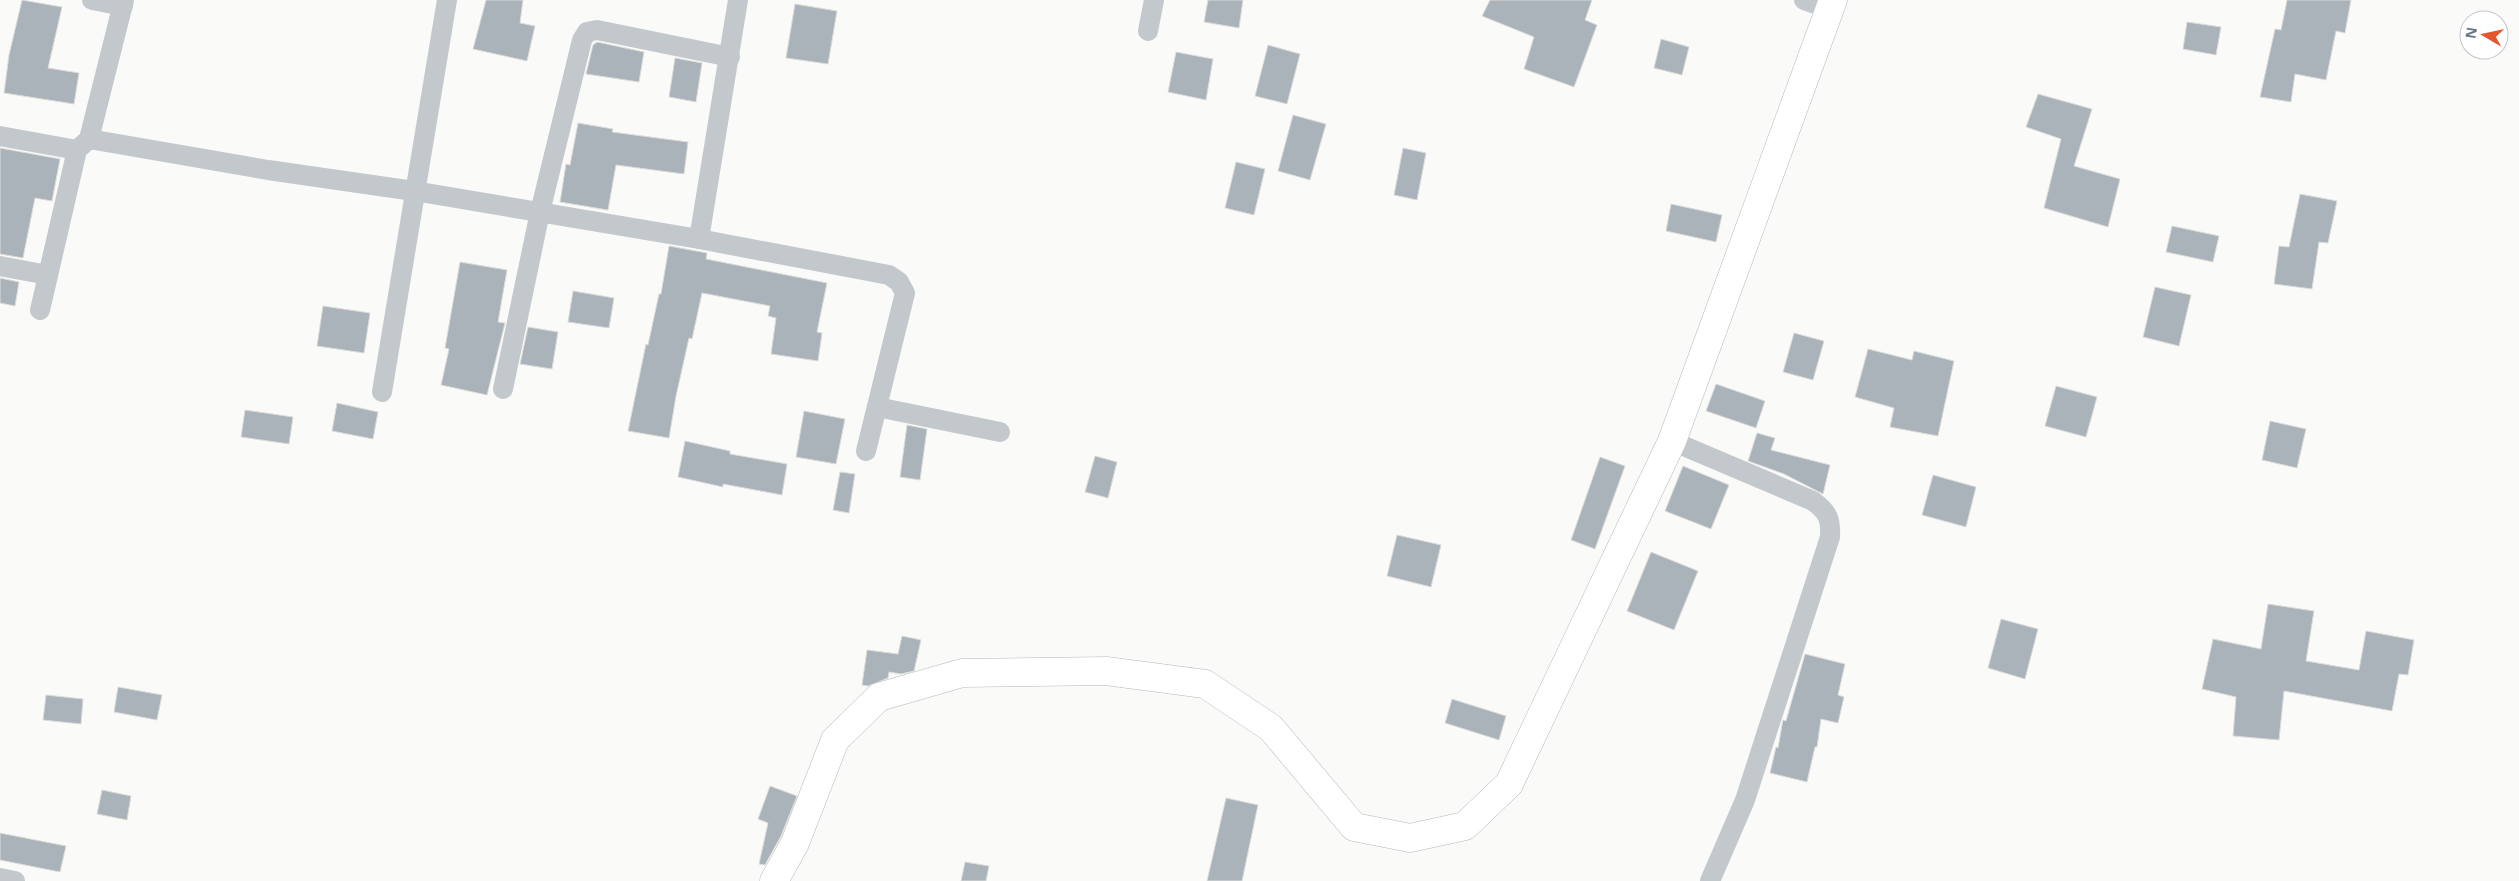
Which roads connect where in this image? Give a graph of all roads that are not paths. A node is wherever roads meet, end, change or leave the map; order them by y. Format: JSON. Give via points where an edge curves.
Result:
{"nodes":[{"id":1,"x":92,"y":0,"type":"edge"},
{"id":2,"x":447,"y":0,"type":"edge"},
{"id":3,"x":738,"y":0,"type":"edge"},
{"id":4,"x":1154,"y":0,"type":"edge"},
{"id":5,"x":1804,"y":0,"type":"edge"},
{"id":6,"x":124,"y":3,"type":"edge"},
{"id":7,"x":1831,"y":5,"type":"edge"},
{"id":8,"x":1148,"y":31,"type":"dead end"},
{"id":9,"x":730,"y":57,"type":"junction"},
{"id":10,"x":0,"y":136,"type":"edge"},
{"id":11,"x":83,"y":145,"type":"junction"},
{"id":12,"x":414,"y":191,"type":"junction"},
{"id":13,"x":540,"y":212,"type":"junction"},
{"id":14,"x":699,"y":239,"type":"junction"},
{"id":15,"x":0,"y":266,"type":"edge"},
{"id":16,"x":48,"y":275,"type":"junction"},
{"id":17,"x":40,"y":310,"type":"dead end"},
{"id":18,"x":503,"y":389,"type":"dead end"},
{"id":19,"x":382,"y":392,"type":"dead end"},
{"id":20,"x":877,"y":407,"type":"junction"},
{"id":21,"x":1000,"y":432,"type":"dead end"},
{"id":22,"x":1672,"y":441,"type":"junction"},
{"id":23,"x":866,"y":451,"type":"dead end"},
{"id":24,"x":0,"y":878,"type":"edge"},
{"id":25,"x":15,"y":881,"type":"edge"},
{"id":26,"x":774,"y":881,"type":"edge"},
{"id":27,"x":1710,"y":881,"type":"edge"}],
"edges":[{"from":1,"to":6,"type":"street"},
{"from":2,"to":12,"type":"street"},
{"from":3,"to":9,"type":"street"},
{"from":4,"to":8,"type":"street"},
{"from":5,"to":7,"type":"street"},
{"from":6,"to":11,"type":"street"},
{"from":7,"to":22,"type":"main road"},
{"from":9,"to":13,"type":"street","via":[[598,30],[587,32],[582,40]]},
{"from":9,"to":14,"type":"street"},
{"from":10,"to":11,"type":"street"},
{"from":11,"to":12,"type":"street"},
{"from":11,"to":16,"type":"street"},
{"from":12,"to":13,"type":"street"},
{"from":12,"to":19,"type":"street"},
{"from":13,"to":14,"type":"street"},
{"from":13,"to":18,"type":"street"},
{"from":14,"to":20,"type":"street","via":[[889,275],[900,282],[906,293]]},
{"from":15,"to":16,"type":"street"},
{"from":16,"to":17,"type":"street"},
{"from":20,"to":21,"type":"street"},
{"from":20,"to":23,"type":"street"},
{"from":22,"to":26,"type":"main road","via":[[1509,784],[1464,826],[1410,838],[1354,827],[1271,728],[1205,684],[1106,671],[962,673],[879,696],[835,740],[795,843]]},
{"from":22,"to":27,"type":"street","via":[[1813,501],[1826,510],[1831,521],[1830,537],[1745,800]]},
{"from":24,"to":25,"type":"street"}]}
